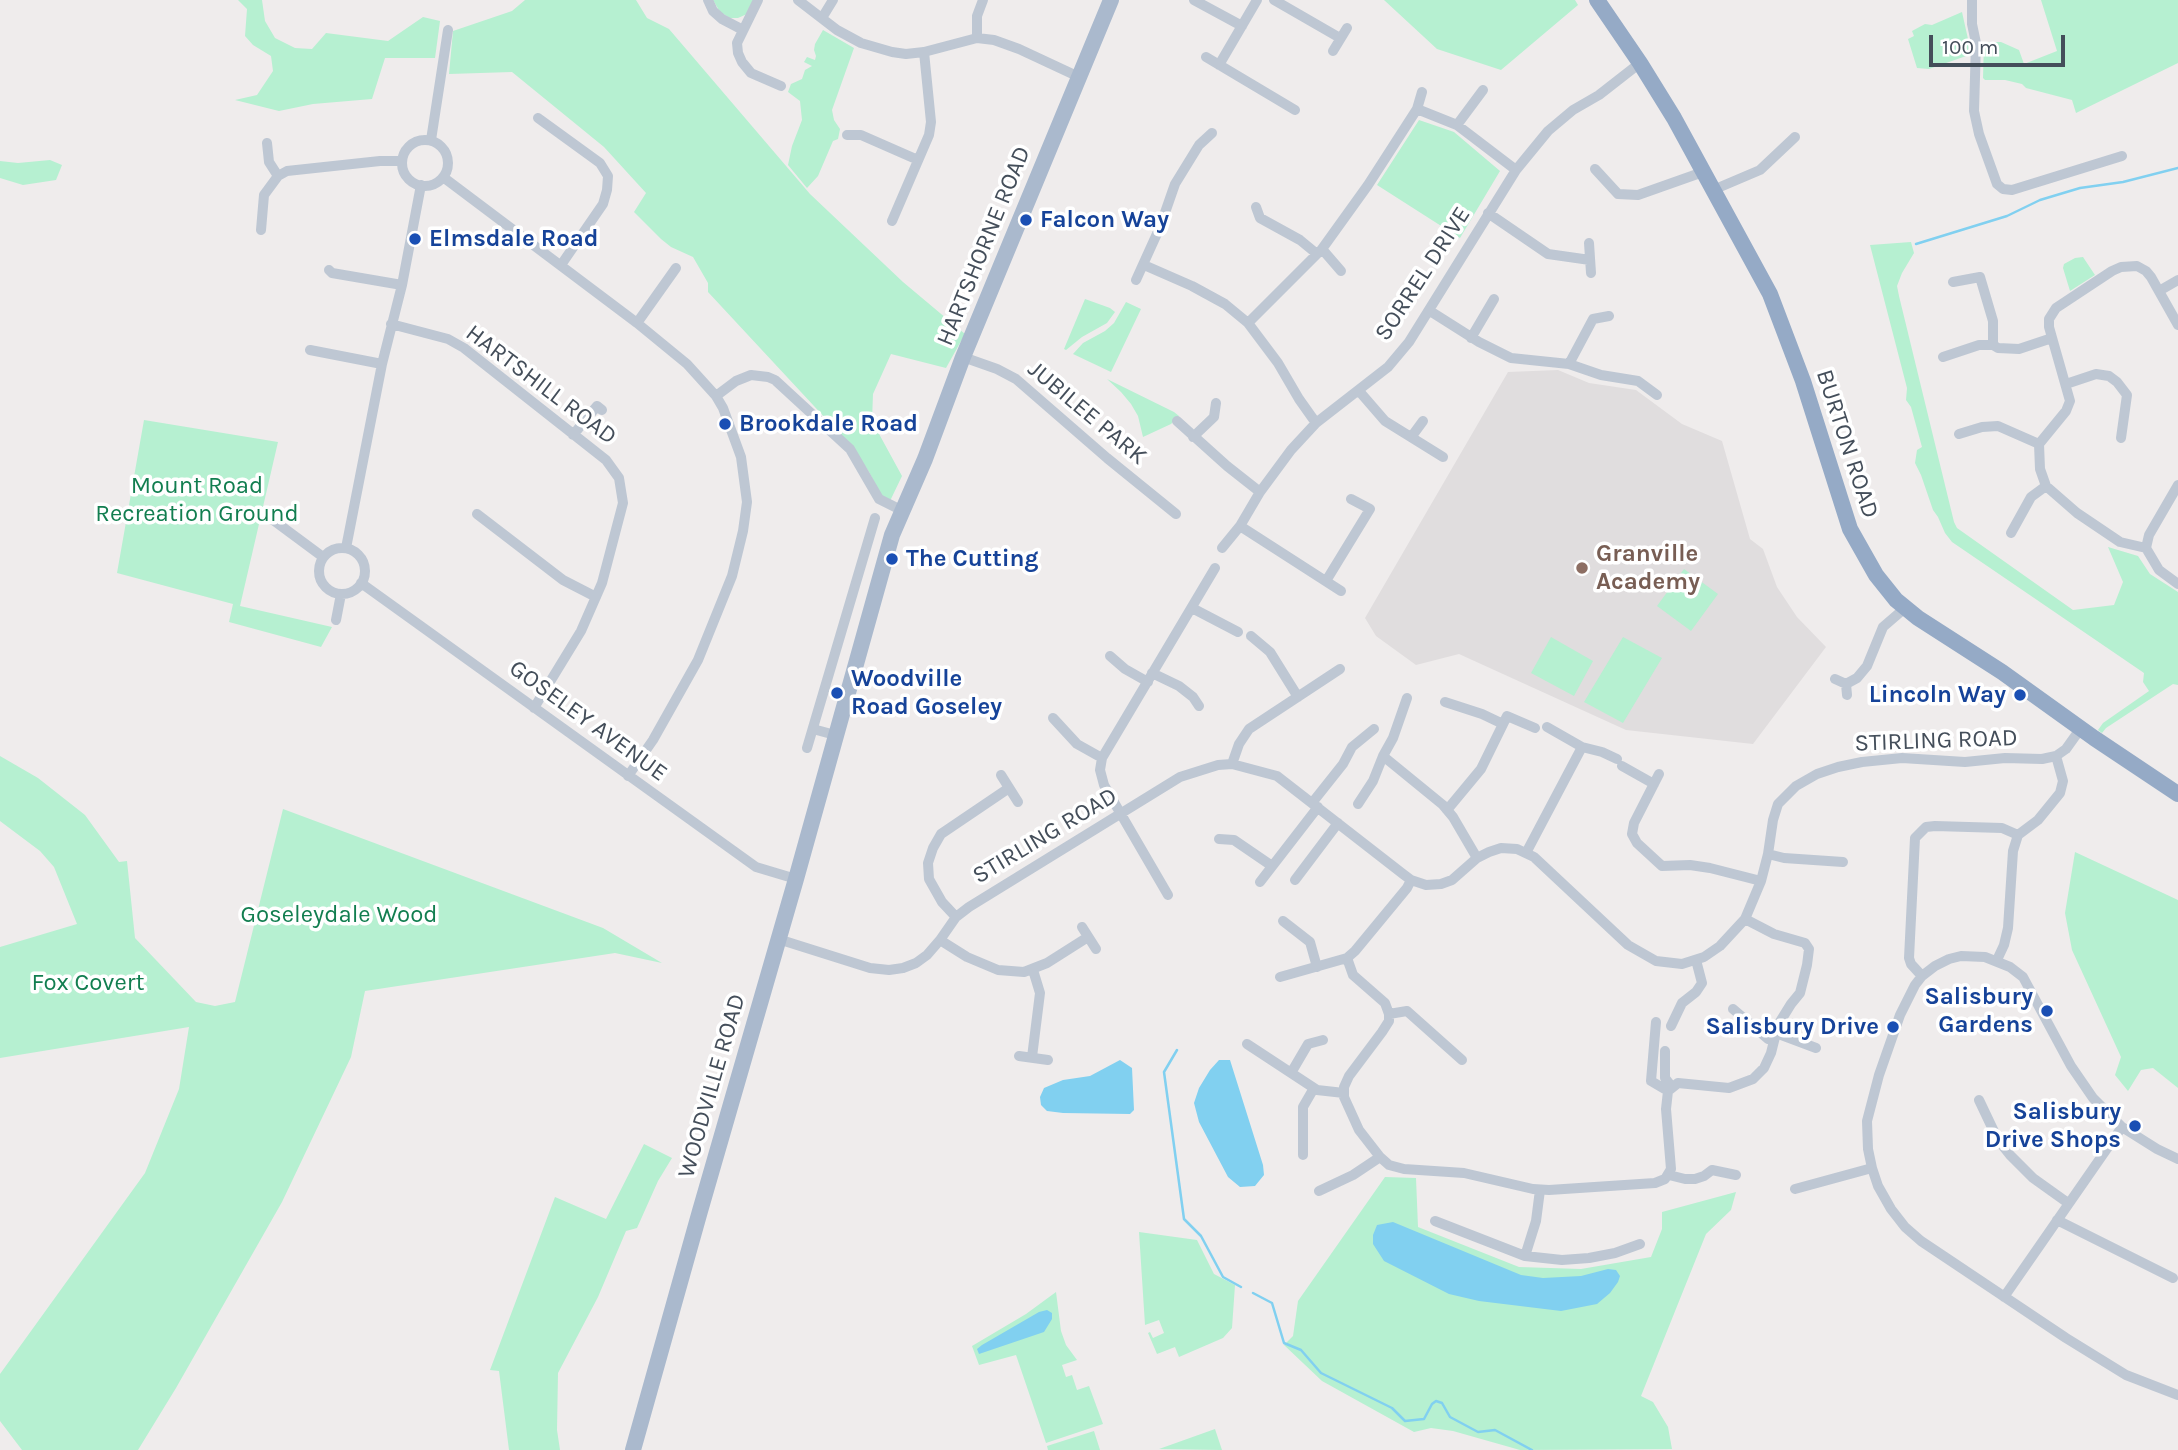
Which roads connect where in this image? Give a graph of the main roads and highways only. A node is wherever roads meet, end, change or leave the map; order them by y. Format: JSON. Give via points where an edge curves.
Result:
{"nodes":[{"id":1,"x":1111,"y":0,"type":"edge"},
{"id":2,"x":1597,"y":0,"type":"edge"},
{"id":3,"x":901,"y":510,"type":"joint"},
{"id":4,"x":2178,"y":793,"type":"edge"},
{"id":5,"x":633,"y":1450,"type":"edge"}],
"edges":[{"from":1,"to":3,"type":"main road","name":"HARTSHORNE ROAD"},
{"from":2,"to":4,"type":"highway","name":"BURTON ROAD","via":[[1640,63],[1760,275],[1803,381],[1850,529],[1876,575],[1905,608]]},
{"from":3,"to":5,"type":"main road","name":"WOODVILLE ROAD"}]}
